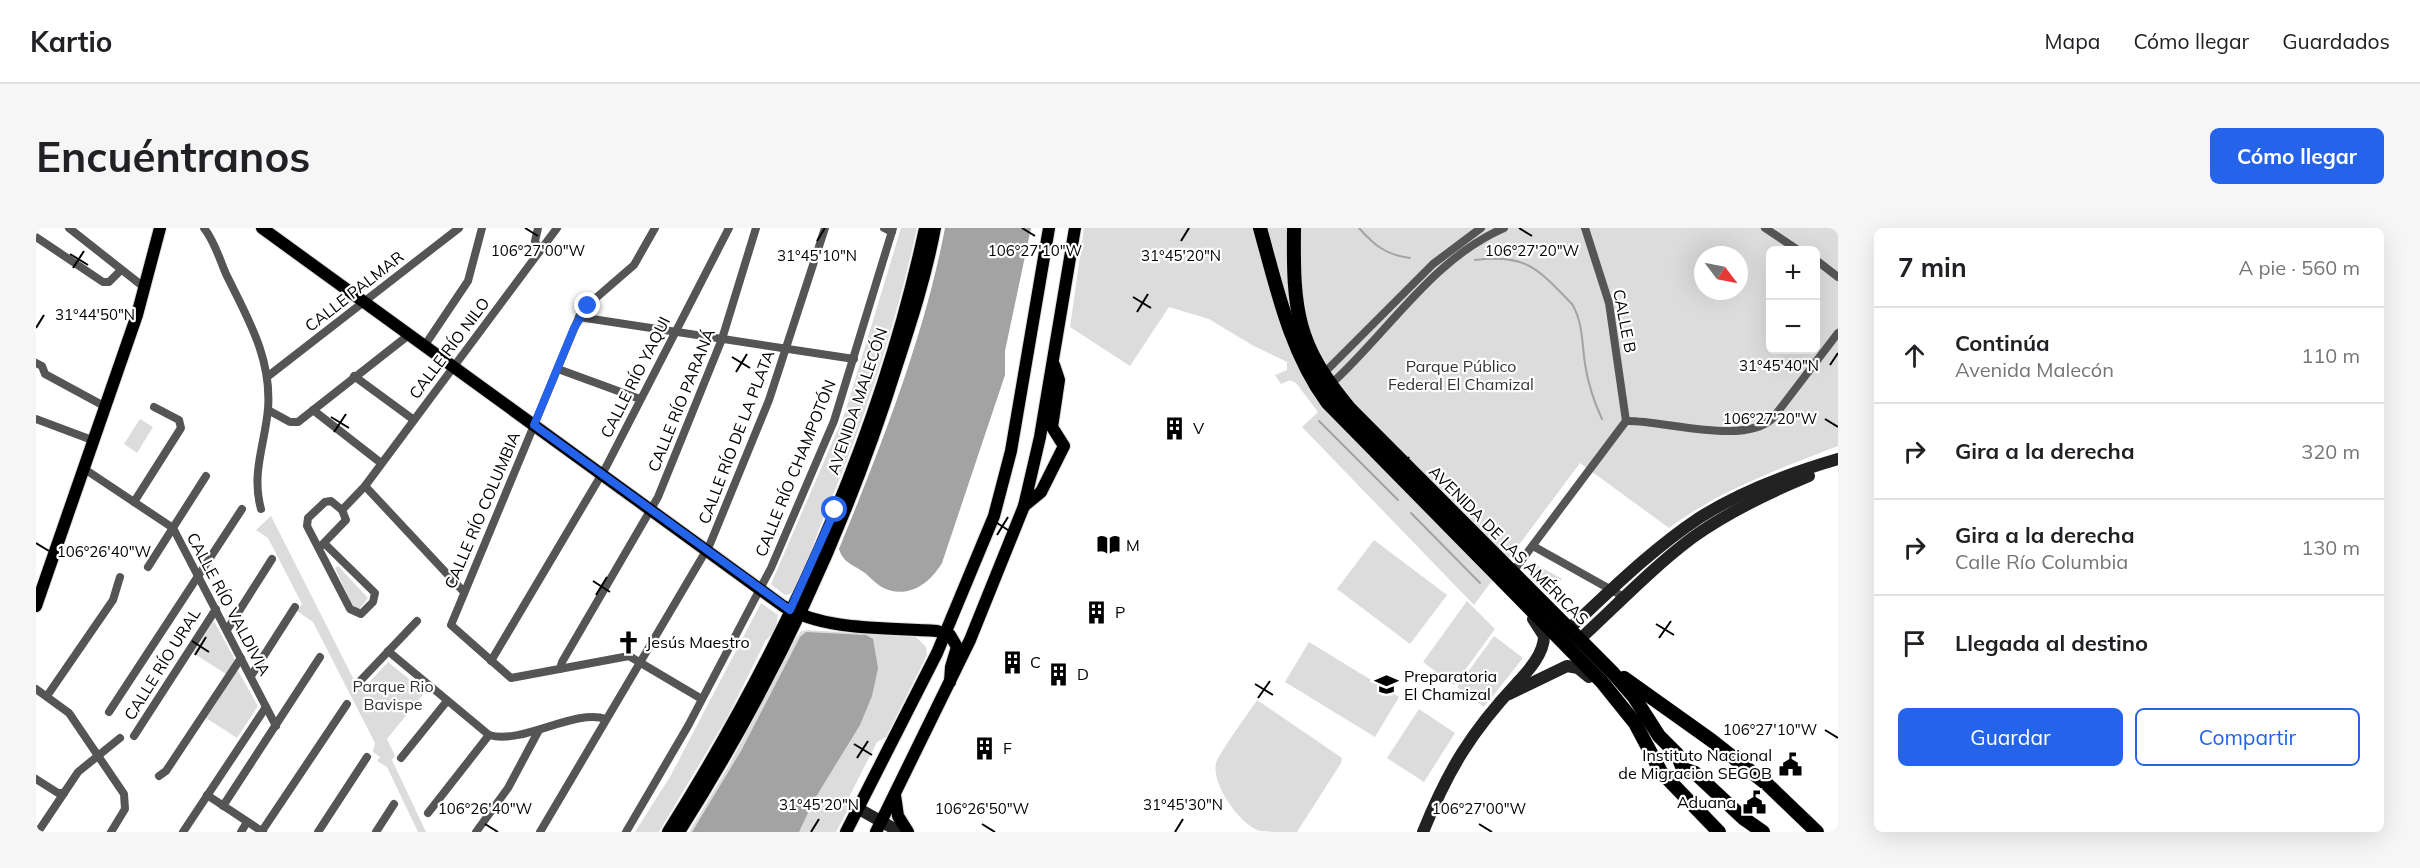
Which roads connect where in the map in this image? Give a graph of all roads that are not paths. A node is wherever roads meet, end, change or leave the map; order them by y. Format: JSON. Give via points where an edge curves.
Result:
{"nodes":[{"id":1,"x":69,"y":228,"type":"edge"},
{"id":2,"x":160,"y":228,"type":"edge"},
{"id":3,"x":204,"y":228,"type":"edge"},
{"id":4,"x":264,"y":228,"type":"edge"},
{"id":5,"x":459,"y":228,"type":"edge"},
{"id":6,"x":482,"y":228,"type":"edge"},
{"id":7,"x":538,"y":228,"type":"edge"},
{"id":8,"x":557,"y":228,"type":"edge"},
{"id":9,"x":655,"y":228,"type":"edge"},
{"id":10,"x":729,"y":228,"type":"edge"},
{"id":11,"x":756,"y":228,"type":"edge"},
{"id":12,"x":825,"y":228,"type":"edge"},
{"id":13,"x":925,"y":228,"type":"edge"},
{"id":14,"x":935,"y":228,"type":"edge"},
{"id":15,"x":1050,"y":228,"type":"edge"},
{"id":16,"x":1075,"y":228,"type":"edge"},
{"id":17,"x":1260,"y":228,"type":"edge"},
{"id":18,"x":1294,"y":228,"type":"edge"},
{"id":19,"x":1481,"y":228,"type":"edge"},
{"id":20,"x":1504,"y":228,"type":"edge"},
{"id":21,"x":1585,"y":228,"type":"edge"},
{"id":22,"x":1766,"y":228,"type":"edge"},
{"id":23,"x":890,"y":229,"type":"edge"},
{"id":24,"x":36,"y":237,"type":"edge"},
{"id":25,"x":1792,"y":246,"type":"edge"},
{"id":26,"x":540,"y":251,"type":"junction"},
{"id":27,"x":1820,"y":264,"type":"edge"},
{"id":28,"x":121,"y":270,"type":"junction"},
{"id":29,"x":1838,"y":277,"type":"edge"},
{"id":30,"x":145,"y":288,"type":"junction"},
{"id":31,"x":366,"y":302,"type":"junction"},
{"id":32,"x":579,"y":317,"type":"junction"},
{"id":33,"x":674,"y":333,"type":"junction"},
{"id":34,"x":1838,"y":333,"type":"edge"},
{"id":35,"x":410,"y":334,"type":"junction"},
{"id":36,"x":722,"y":339,"type":"junction"},
{"id":37,"x":425,"y":345,"type":"junction"},
{"id":38,"x":786,"y":348,"type":"junction"},
{"id":39,"x":854,"y":359,"type":"junction"},
{"id":40,"x":36,"y":363,"type":"edge"},
{"id":41,"x":1052,"y":363,"type":"junction"},
{"id":42,"x":454,"y":366,"type":"junction"},
{"id":43,"x":558,"y":369,"type":"junction"},
{"id":44,"x":354,"y":376,"type":"junction"},
{"id":45,"x":267,"y":377,"type":"junction"},
{"id":46,"x":1326,"y":380,"type":"junction"},
{"id":47,"x":640,"y":399,"type":"junction"},
{"id":48,"x":104,"y":406,"type":"junction"},
{"id":49,"x":154,"y":407,"type":"dead end"},
{"id":50,"x":268,"y":410,"type":"junction"},
{"id":51,"x":313,"y":410,"type":"junction"},
{"id":52,"x":36,"y":419,"type":"edge"},
{"id":53,"x":414,"y":420,"type":"junction"},
{"id":54,"x":1626,"y":421,"type":"junction"},
{"id":55,"x":534,"y":425,"type":"junction"},
{"id":56,"x":92,"y":440,"type":"junction"},
{"id":57,"x":1838,"y":460,"type":"edge"},
{"id":58,"x":381,"y":463,"type":"junction"},
{"id":59,"x":83,"y":468,"type":"junction"},
{"id":60,"x":602,"y":474,"type":"junction"},
{"id":61,"x":206,"y":476,"type":"dead end"},
{"id":62,"x":365,"y":486,"type":"junction"},
{"id":63,"x":134,"y":502,"type":"junction"},
{"id":64,"x":1024,"y":506,"type":"junction"},
{"id":65,"x":242,"y":509,"type":"dead end"},
{"id":66,"x":261,"y":509,"type":"dead end"},
{"id":67,"x":342,"y":510,"type":"junction"},
{"id":68,"x":652,"y":511,"type":"junction"},
{"id":69,"x":172,"y":528,"type":"junction"},
{"id":70,"x":322,"y":546,"type":"junction"},
{"id":71,"x":1533,"y":546,"type":"junction"},
{"id":72,"x":706,"y":551,"type":"junction"},
{"id":73,"x":272,"y":559,"type":"dead end"},
{"id":74,"x":148,"y":567,"type":"dead end"},
{"id":75,"x":199,"y":575,"type":"junction"},
{"id":76,"x":120,"y":578,"type":"dead end"},
{"id":77,"x":1508,"y":578,"type":"junction"},
{"id":78,"x":1612,"y":589,"type":"junction"},
{"id":79,"x":759,"y":590,"type":"junction"},
{"id":80,"x":464,"y":592,"type":"junction"},
{"id":81,"x":1624,"y":597,"type":"junction"},
{"id":82,"x":36,"y":606,"type":"edge"},
{"id":83,"x":295,"y":607,"type":"dead end"},
{"id":84,"x":216,"y":609,"type":"junction"},
{"id":85,"x":795,"y":613,"type":"junction"},
{"id":86,"x":417,"y":621,"type":"dead end"},
{"id":87,"x":1569,"y":629,"type":"junction"},
{"id":88,"x":227,"y":630,"type":"junction"},
{"id":89,"x":946,"y":633,"type":"junction"},
{"id":90,"x":1580,"y":639,"type":"junction"},
{"id":91,"x":388,"y":651,"type":"junction"},
{"id":92,"x":321,"y":657,"type":"dead end"},
{"id":93,"x":241,"y":658,"type":"junction"},
{"id":94,"x":491,"y":661,"type":"junction"},
{"id":95,"x":639,"y":662,"type":"junction"},
{"id":96,"x":560,"y":669,"type":"junction"},
{"id":97,"x":1613,"y":673,"type":"junction"},
{"id":98,"x":250,"y":676,"type":"junction"},
{"id":99,"x":361,"y":680,"type":"dead end"},
{"id":100,"x":950,"y":682,"type":"junction"},
{"id":101,"x":36,"y":689,"type":"edge"},
{"id":102,"x":1506,"y":695,"type":"junction"},
{"id":103,"x":47,"y":696,"type":"junction"},
{"id":104,"x":700,"y":698,"type":"junction"},
{"id":105,"x":1615,"y":698,"type":"junction"},
{"id":106,"x":447,"y":701,"type":"junction"},
{"id":107,"x":347,"y":704,"type":"dead end"},
{"id":108,"x":266,"y":707,"type":"junction"},
{"id":109,"x":109,"y":712,"type":"dead end"},
{"id":110,"x":606,"y":718,"type":"junction"},
{"id":111,"x":276,"y":726,"type":"junction"},
{"id":112,"x":539,"y":730,"type":"junction"},
{"id":113,"x":489,"y":735,"type":"junction"},
{"id":114,"x":135,"y":736,"type":"dead end"},
{"id":115,"x":120,"y":738,"type":"dead end"},
{"id":116,"x":98,"y":754,"type":"junction"},
{"id":117,"x":367,"y":757,"type":"dead end"},
{"id":118,"x":401,"y":758,"type":"dead end"},
{"id":119,"x":159,"y":776,"type":"dead end"},
{"id":120,"x":36,"y":779,"type":"edge"},
{"id":121,"x":64,"y":793,"type":"junction"},
{"id":122,"x":895,"y":794,"type":"junction"},
{"id":123,"x":207,"y":795,"type":"junction"},
{"id":124,"x":394,"y":804,"type":"dead end"},
{"id":125,"x":223,"y":806,"type":"junction"},
{"id":126,"x":859,"y":809,"type":"junction"},
{"id":127,"x":428,"y":813,"type":"dead end"},
{"id":128,"x":247,"y":822,"type":"junction"},
{"id":129,"x":879,"y":827,"type":"edge"},
{"id":130,"x":38,"y":832,"type":"edge"},
{"id":131,"x":111,"y":832,"type":"edge"},
{"id":132,"x":183,"y":832,"type":"edge"},
{"id":133,"x":241,"y":832,"type":"edge"},
{"id":134,"x":262,"y":832,"type":"edge"},
{"id":135,"x":318,"y":832,"type":"edge"},
{"id":136,"x":376,"y":832,"type":"edge"},
{"id":137,"x":476,"y":832,"type":"edge"},
{"id":138,"x":540,"y":832,"type":"edge"},
{"id":139,"x":626,"y":832,"type":"edge"},
{"id":140,"x":668,"y":832,"type":"edge"},
{"id":141,"x":679,"y":832,"type":"edge"},
{"id":142,"x":846,"y":832,"type":"edge"},
{"id":143,"x":900,"y":832,"type":"edge"},
{"id":144,"x":908,"y":832,"type":"edge"},
{"id":145,"x":1424,"y":832,"type":"edge"},
{"id":146,"x":1719,"y":832,"type":"edge"},
{"id":147,"x":1763,"y":832,"type":"edge"},
{"id":148,"x":1817,"y":832,"type":"edge"}],
"edges":[{"from":1,"to":28,"type":"street"},
{"from":2,"to":30,"type":"main road"},
{"from":3,"to":45,"type":"street","via":[[258,337]]},
{"from":4,"to":31,"type":"main road"},
{"from":5,"to":31,"type":"street","name":"CALLE PALMAR"},
{"from":6,"to":37,"type":"street","via":[[468,281]]},
{"from":7,"to":26,"type":"street","via":[[535,241]]},
{"from":8,"to":26,"type":"street","name":"CALLE RÍO NILO"},
{"from":9,"to":32,"type":"street","name":"CALLE RÍO COLUMBIA","via":[[634,265]]},
{"from":10,"to":33,"type":"street","name":"CALLE RÍO YAQUI"},
{"from":11,"to":36,"type":"street","name":"CALLE RÍO PARANÁ"},
{"from":12,"to":38,"type":"street","name":"CALLE RÍO DE LA PLATA"},
{"from":13,"to":85,"type":"main road","name":"AVENIDA MALECÓN","via":[[901,322],[868,423]]},
{"from":14,"to":85,"type":"main road","name":"AVENIDA MALECÓN","via":[[913,317],[862,471]]},
{"from":15,"to":89,"type":"main road","via":[[1003,487]]},
{"from":16,"to":41,"type":"main road"},
{"from":17,"to":77,"type":"highway","name":"AVENIDA DE LAS AMÉRICAS","via":[[1290,333],[1310,379],[1326,402],[1448,527]]},
{"from":18,"to":46,"type":"highway","name":"AVENIDA DE LAS AMÉRICAS","via":[[1294,284],[1299,316],[1307,346]]},
{"from":19,"to":46,"type":"street","via":[[1433,264]]},
{"from":20,"to":46,"type":"street","via":[[1469,248],[1441,271]]},
{"from":21,"to":54,"type":"street","name":"CALLE B","via":[[1609,303]]},
{"from":22,"to":25,"type":"street"},
{"from":23,"to":39,"type":"street","name":"CALLE RÍO CHAMPOTÓN"},
{"from":24,"to":28,"type":"street","via":[[104,282],[110,282]]},
{"from":26,"to":42,"type":"street","name":"CALLE RÍO NILO"},
{"from":27,"to":29,"type":"street"},
{"from":28,"to":30,"type":"street"},
{"from":30,"to":48,"type":"main road"},
{"from":31,"to":35,"type":"main road"},
{"from":31,"to":45,"type":"street","name":"CALLE PALMAR"},
{"from":32,"to":33,"type":"street"},
{"from":32,"to":43,"type":"street","name":"CALLE RÍO COLUMBIA"},
{"from":33,"to":36,"type":"street"},
{"from":33,"to":47,"type":"street","name":"CALLE RÍO YAQUI"},
{"from":34,"to":54,"type":"street","via":[[1773,418],[1762,426],[1732,432]]},
{"from":35,"to":37,"type":"main road"},
{"from":35,"to":44,"type":"street"},
{"from":36,"to":38,"type":"street"},
{"from":36,"to":68,"type":"street","name":"CALLE RÍO PARANÁ"},
{"from":37,"to":42,"type":"main road"},
{"from":38,"to":39,"type":"street"},
{"from":38,"to":72,"type":"street","name":"CALLE RÍO DE LA PLATA","via":[[770,400]]},
{"from":39,"to":79,"type":"street","name":"CALLE RÍO CHAMPOTÓN","via":[[834,420]]},
{"from":40,"to":48,"type":"street","via":[[45,374]]},
{"from":41,"to":64,"type":"main road","via":[[1035,466]]},
{"from":41,"to":64,"type":"main road","via":[[1059,380],[1053,431],[1064,446],[1041,492]]},
{"from":42,"to":53,"type":"street","name":"CALLE RÍO NILO"},
{"from":42,"to":55,"type":"main road"},
{"from":43,"to":47,"type":"street"},
{"from":43,"to":55,"type":"street","name":"CALLE RÍO COLUMBIA"},
{"from":44,"to":51,"type":"street"},
{"from":44,"to":53,"type":"street"},
{"from":45,"to":50,"type":"street"},
{"from":46,"to":77,"type":"highway","name":"AVENIDA DE LAS AMÉRICAS"},
{"from":47,"to":60,"type":"street","name":"CALLE RÍO YAQUI"},
{"from":48,"to":56,"type":"main road"},
{"from":49,"to":63,"type":"street","via":[[179,420],[181,428]]},
{"from":50,"to":51,"type":"street","via":[[293,423]]},
{"from":50,"to":66,"type":"street","via":[[256,470]]},
{"from":51,"to":58,"type":"street"},
{"from":52,"to":56,"type":"street"},
{"from":53,"to":58,"type":"street","name":"CALLE RÍO NILO"},
{"from":54,"to":71,"type":"street"},
{"from":55,"to":60,"type":"main road"},
{"from":55,"to":80,"type":"street","name":"CALLE RÍO COLUMBIA"},
{"from":56,"to":59,"type":"main road"},
{"from":57,"to":78,"type":"main road","via":[[1767,483],[1718,507],[1667,541]]},
{"from":57,"to":81,"type":"main road","via":[[1715,523],[1667,558]]},
{"from":58,"to":62,"type":"street","name":"CALLE RÍO NILO"},
{"from":59,"to":63,"type":"street","name":"CALLE RÍO VALDIVIA"},
{"from":59,"to":82,"type":"main road"},
{"from":60,"to":68,"type":"main road"},
{"from":60,"to":94,"type":"street","name":"CALLE RÍO YAQUI"},
{"from":61,"to":69,"type":"street"},
{"from":62,"to":67,"type":"street","name":"CALLE RÍO NILO"},
{"from":62,"to":80,"type":"street"},
{"from":63,"to":69,"type":"street","name":"CALLE RÍO VALDIVIA"},
{"from":64,"to":100,"type":"main road"},
{"from":65,"to":75,"type":"street"},
{"from":67,"to":70,"type":"street","via":[[346,515],[344,524]]},
{"from":67,"to":70,"type":"street","via":[[331,501],[325,502],[308,518],[307,526]]},
{"from":68,"to":72,"type":"main road"},
{"from":68,"to":96,"type":"street","name":"CALLE RÍO PARANÁ"},
{"from":69,"to":74,"type":"street"},
{"from":69,"to":75,"type":"street","name":"CALLE RÍO VALDIVIA"},
{"from":70,"to":70,"type":"street","via":[[350,609],[361,614],[373,602],[374,591]]},
{"from":71,"to":77,"type":"street"},
{"from":71,"to":78,"type":"street"},
{"from":72,"to":79,"type":"main road"},
{"from":72,"to":95,"type":"street","name":"CALLE RÍO DE LA PLATA"},
{"from":73,"to":88,"type":"street"},
{"from":75,"to":84,"type":"street","name":"CALLE RÍO VALDIVIA"},
{"from":75,"to":109,"type":"street"},
{"from":76,"to":103,"type":"street","via":[[113,600]]},
{"from":77,"to":87,"type":"highway","name":"AVENIDA DE LAS AMÉRICAS"},
{"from":77,"to":102,"type":"main road","via":[[1507,592],[1542,630],[1544,640],[1532,665]]},
{"from":77,"to":105,"type":"highway"},
{"from":78,"to":81,"type":"street"},
{"from":78,"to":87,"type":"main road"},
{"from":79,"to":85,"type":"main road"},
{"from":79,"to":104,"type":"street","name":"CALLE RÍO CHAMPOTÓN"},
{"from":80,"to":94,"type":"street","name":"CALLE RÍO COLUMBIA","via":[[451,625]]},
{"from":81,"to":90,"type":"main road"},
{"from":83,"to":98,"type":"street"},
{"from":84,"to":88,"type":"street","name":"CALLE RÍO VALDIVIA"},
{"from":84,"to":114,"type":"street","name":"CALLE RÍO URAL"},
{"from":85,"to":89,"type":"main road","via":[[821,621]]},
{"from":85,"to":140,"type":"main road","name":"AVENIDA MALECÓN"},
{"from":85,"to":141,"type":"main road","name":"AVENIDA MALECÓN","via":[[749,712]]},
{"from":86,"to":91,"type":"street"},
{"from":87,"to":90,"type":"highway","name":"AVENIDA DE LAS AMÉRICAS"},
{"from":88,"to":93,"type":"street","name":"CALLE RÍO VALDIVIA"},
{"from":89,"to":100,"type":"main road","via":[[957,646]]},
{"from":89,"to":126,"type":"main road"},
{"from":90,"to":97,"type":"highway","name":"AVENIDA DE LAS AMÉRICAS"},
{"from":91,"to":99,"type":"street"},
{"from":91,"to":106,"type":"street"},
{"from":92,"to":111,"type":"street"},
{"from":93,"to":98,"type":"street","name":"CALLE RÍO VALDIVIA"},
{"from":93,"to":119,"type":"street"},
{"from":94,"to":96,"type":"street","via":[[511,678]]},
{"from":95,"to":96,"type":"street","via":[[628,656]]},
{"from":95,"to":104,"type":"street"},
{"from":95,"to":110,"type":"street","name":"CALLE RÍO DE LA PLATA"},
{"from":97,"to":147,"type":"highway","via":[[1677,754],[1683,769],[1695,773]]},
{"from":97,"to":148,"type":"highway","via":[[1712,740],[1773,789]]},
{"from":98,"to":108,"type":"street","name":"CALLE RÍO VALDIVIA"},
{"from":100,"to":122,"type":"main road"},
{"from":101,"to":103,"type":"street"},
{"from":102,"to":105,"type":"main road","via":[[1572,666]]},
{"from":102,"to":145,"type":"main road","via":[[1461,752]]},
{"from":103,"to":116,"type":"street","via":[[69,713]]},
{"from":104,"to":139,"type":"street","name":"CALLE RÍO CHAMPOTÓN","via":[[688,726]]},
{"from":105,"to":146,"type":"highway","via":[[1635,723],[1661,772]]},
{"from":106,"to":113,"type":"street"},
{"from":106,"to":118,"type":"street"},
{"from":107,"to":134,"type":"street"},
{"from":108,"to":111,"type":"street","name":"CALLE RÍO VALDIVIA"},
{"from":108,"to":123,"type":"street"},
{"from":110,"to":112,"type":"street","via":[[585,718]]},
{"from":110,"to":138,"type":"street","name":"CALLE RÍO DE LA PLATA"},
{"from":111,"to":125,"type":"street"},
{"from":112,"to":113,"type":"street","via":[[503,737]]},
{"from":112,"to":137,"type":"street","via":[[508,788]]},
{"from":113,"to":127,"type":"street"},
{"from":115,"to":116,"type":"street"},
{"from":116,"to":121,"type":"street","via":[[82,767]]},
{"from":116,"to":131,"type":"street","via":[[126,799],[125,809]]},
{"from":117,"to":135,"type":"street"},
{"from":120,"to":121,"type":"street"},
{"from":121,"to":130,"type":"street"},
{"from":122,"to":129,"type":"main road"},
{"from":122,"to":144,"type":"main road","via":[[898,816]]},
{"from":123,"to":125,"type":"street"},
{"from":123,"to":132,"type":"street"},
{"from":124,"to":136,"type":"street"},
{"from":125,"to":128,"type":"street"},
{"from":126,"to":129,"type":"main road"},
{"from":126,"to":142,"type":"main road"},
{"from":128,"to":133,"type":"street"},
{"from":128,"to":134,"type":"street"},
{"from":129,"to":143,"type":"main road"}]}
